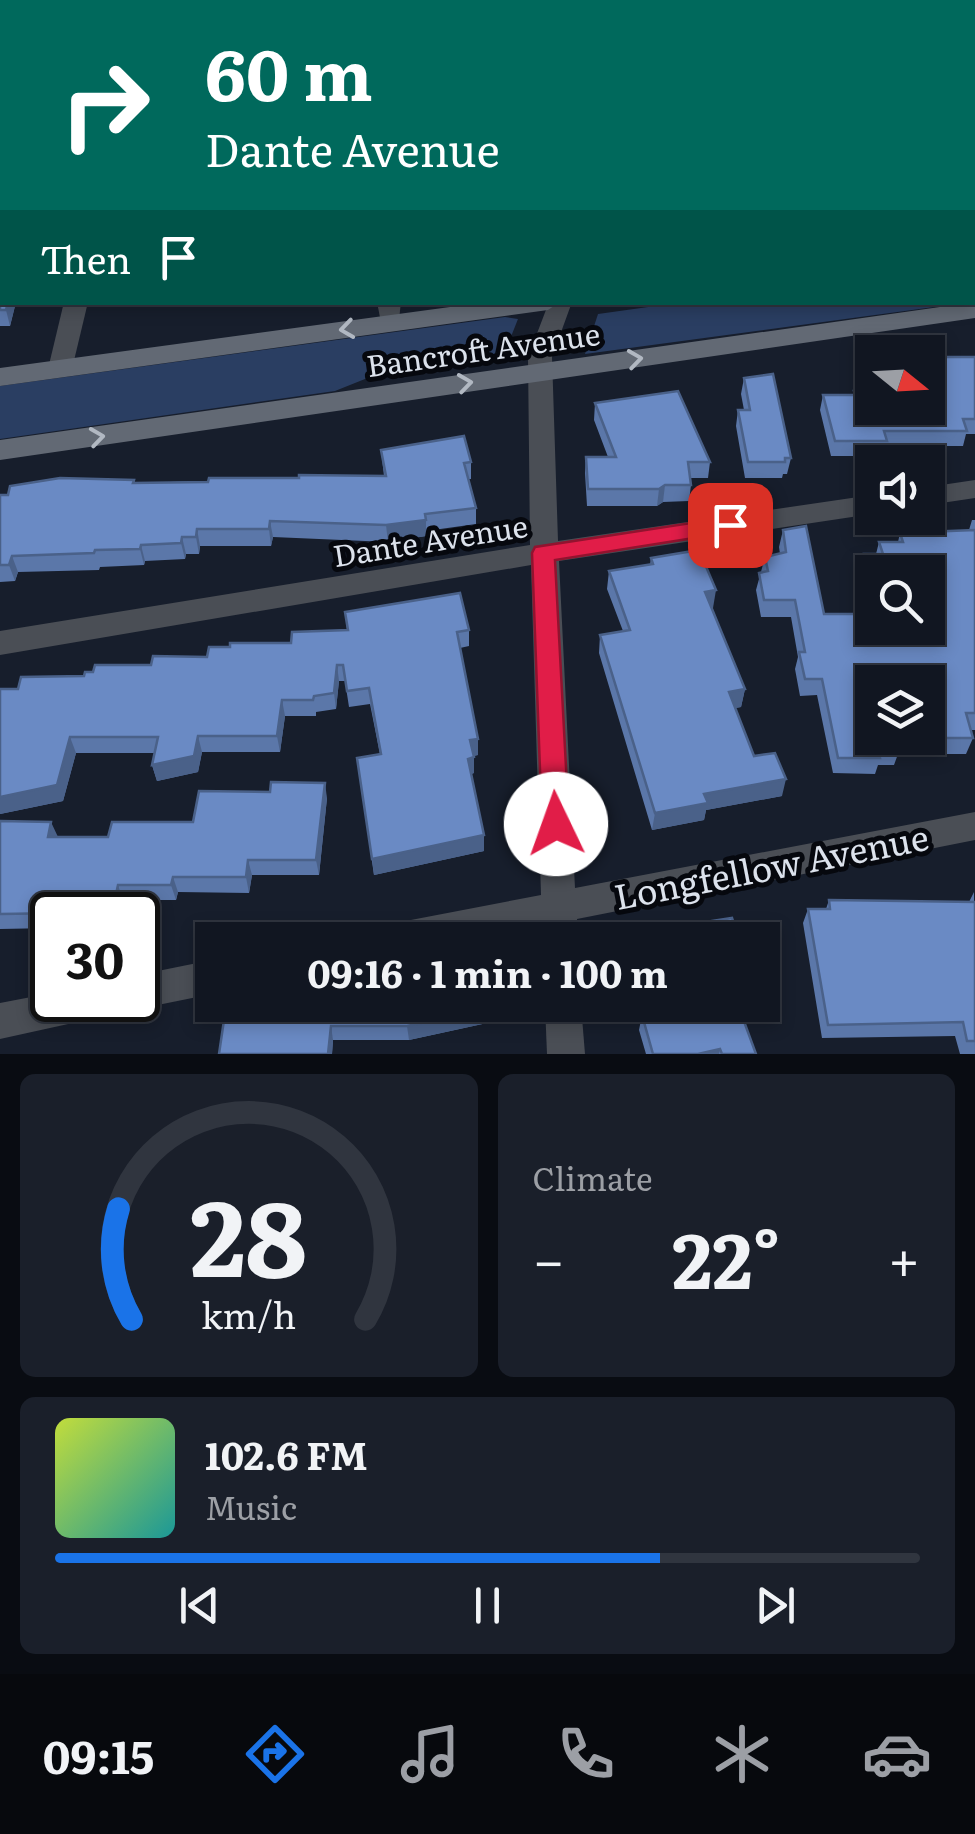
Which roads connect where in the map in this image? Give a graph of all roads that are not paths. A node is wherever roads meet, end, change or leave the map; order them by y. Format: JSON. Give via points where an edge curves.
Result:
{"nodes":[{"id":1,"x":75,"y":305,"type":"edge"},
{"id":2,"x":505,"y":305,"type":"edge"},
{"id":3,"x":560,"y":305,"type":"edge"},
{"id":4,"x":975,"y":310,"type":"edge"},
{"id":5,"x":390,"y":313,"type":"edge"},
{"id":6,"x":60,"y":368,"type":"junction"},
{"id":7,"x":538,"y":373,"type":"junction"},
{"id":8,"x":0,"y":377,"type":"edge"},
{"id":9,"x":0,"y":450,"type":"edge"},
{"id":10,"x":975,"y":489,"type":"edge"},
{"id":11,"x":945,"y":493,"type":"edge"},
{"id":12,"x":855,"y":507,"type":"edge"},
{"id":13,"x":543,"y":553,"type":"junction"},
{"id":14,"x":0,"y":643,"type":"edge"},
{"id":15,"x":975,"y":826,"type":"edge"},
{"id":16,"x":560,"y":922,"type":"edge"},
{"id":17,"x":564,"y":922,"type":"edge"},
{"id":18,"x":195,"y":980,"type":"edge"},
{"id":19,"x":160,"y":988,"type":"edge"},
{"id":20,"x":30,"y":1015,"type":"edge"},
{"id":21,"x":0,"y":1021,"type":"edge"},
{"id":22,"x":564,"y":1022,"type":"edge"},
{"id":23,"x":566,"y":1054,"type":"edge"}],
"edges":[{"from":1,"to":6,"type":"street"},
{"from":2,"to":5,"type":"main road","name":"Bancroft Avenue"},
{"from":3,"to":7,"type":"street"},
{"from":7,"to":4,"type":"main road","name":"Bancroft Avenue","one_way":true},
{"from":5,"to":6,"type":"main road","name":"Bancroft Avenue","one_way":true},
{"from":6,"to":8,"type":"main road","name":"Bancroft Avenue"},
{"from":9,"to":7,"type":"main road","name":"Bancroft Avenue","one_way":true},
{"from":7,"to":13,"type":"street"},
{"from":10,"to":11,"type":"street"},
{"from":12,"to":13,"type":"street","name":"Dante Avenue"},
{"from":13,"to":14,"type":"street","name":"Dante Avenue"},
{"from":13,"to":16,"type":"street"},
{"from":15,"to":17,"type":"street","name":"Longfellow Avenue"},
{"from":18,"to":19,"type":"street"},
{"from":20,"to":21,"type":"street"},
{"from":22,"to":23,"type":"street"}]}
